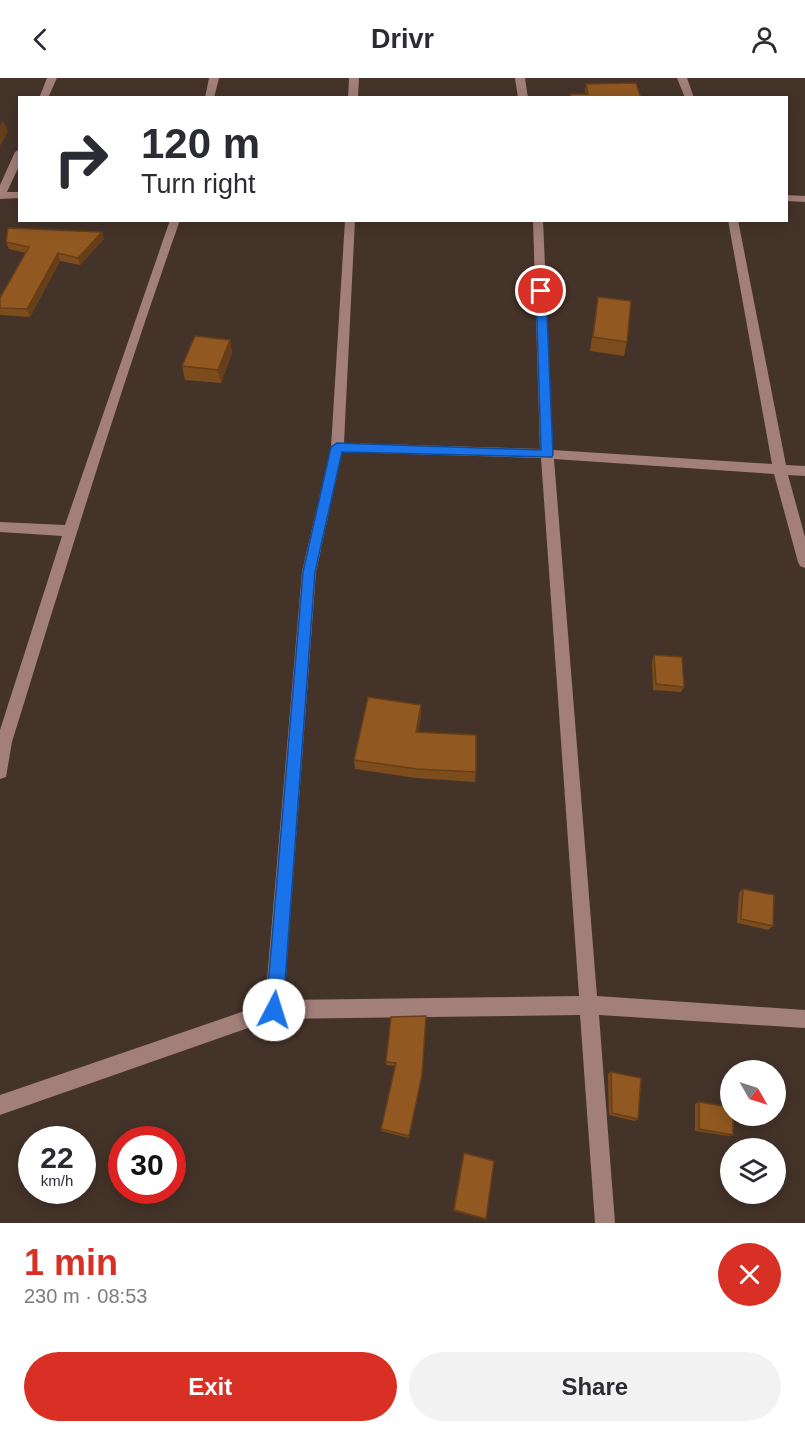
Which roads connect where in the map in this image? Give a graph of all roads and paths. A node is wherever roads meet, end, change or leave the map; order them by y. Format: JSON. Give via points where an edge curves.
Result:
{"nodes":[{"id":1,"x":52,"y":78,"type":"edge"},
{"id":2,"x":214,"y":78,"type":"edge"},
{"id":3,"x":354,"y":78,"type":"edge"},
{"id":4,"x":520,"y":78,"type":"edge"},
{"id":5,"x":682,"y":78,"type":"edge"},
{"id":6,"x":44,"y":96,"type":"edge"},
{"id":7,"x":210,"y":96,"type":"edge"},
{"id":8,"x":353,"y":96,"type":"edge"},
{"id":9,"x":523,"y":96,"type":"edge"},
{"id":10,"x":689,"y":96,"type":"edge"},
{"id":11,"x":18,"y":156,"type":"edge"},
{"id":12,"x":0,"y":195,"type":"edge"},
{"id":13,"x":18,"y":195,"type":"edge"},
{"id":14,"x":788,"y":198,"type":"edge"},
{"id":15,"x":805,"y":199,"type":"edge"},
{"id":16,"x":174,"y":222,"type":"edge"},
{"id":17,"x":350,"y":222,"type":"edge"},
{"id":18,"x":538,"y":222,"type":"edge"},
{"id":19,"x":733,"y":222,"type":"edge"},
{"id":20,"x":337,"y":447,"type":"junction"},
{"id":21,"x":547,"y":454,"type":"junction"},
{"id":22,"x":780,"y":470,"type":"junction"},
{"id":23,"x":805,"y":471,"type":"edge"},
{"id":24,"x":0,"y":527,"type":"edge"},
{"id":25,"x":70,"y":531,"type":"junction"},
{"id":26,"x":805,"y":562,"type":"edge"},
{"id":27,"x":0,"y":772,"type":"edge"},
{"id":28,"x":590,"y":1005,"type":"junction"},
{"id":29,"x":274,"y":1010,"type":"junction"},
{"id":30,"x":805,"y":1019,"type":"edge"},
{"id":31,"x":0,"y":1105,"type":"edge"},
{"id":32,"x":605,"y":1223,"type":"edge"}],
"edges":[{"from":1,"to":6,"type":"street"},
{"from":2,"to":7,"type":"street"},
{"from":3,"to":8,"type":"street"},
{"from":4,"to":9,"type":"street"},
{"from":5,"to":10,"type":"street"},
{"from":11,"to":12,"type":"street"},
{"from":12,"to":13,"type":"street"},
{"from":14,"to":15,"type":"street"},
{"from":16,"to":25,"type":"street","via":[[136,326]]},
{"from":17,"to":20,"type":"street"},
{"from":18,"to":21,"type":"street"},
{"from":19,"to":22,"type":"street"},
{"from":20,"to":21,"type":"street"},
{"from":20,"to":29,"type":"street","via":[[309,572]]},
{"from":21,"to":22,"type":"street"},
{"from":21,"to":28,"type":"street"},
{"from":22,"to":23,"type":"street"},
{"from":22,"to":26,"type":"street"},
{"from":24,"to":25,"type":"street"},
{"from":25,"to":27,"type":"street","via":[[4,742]]},
{"from":28,"to":29,"type":"street"},
{"from":28,"to":30,"type":"street"},
{"from":28,"to":32,"type":"street"},
{"from":29,"to":31,"type":"street"}]}
